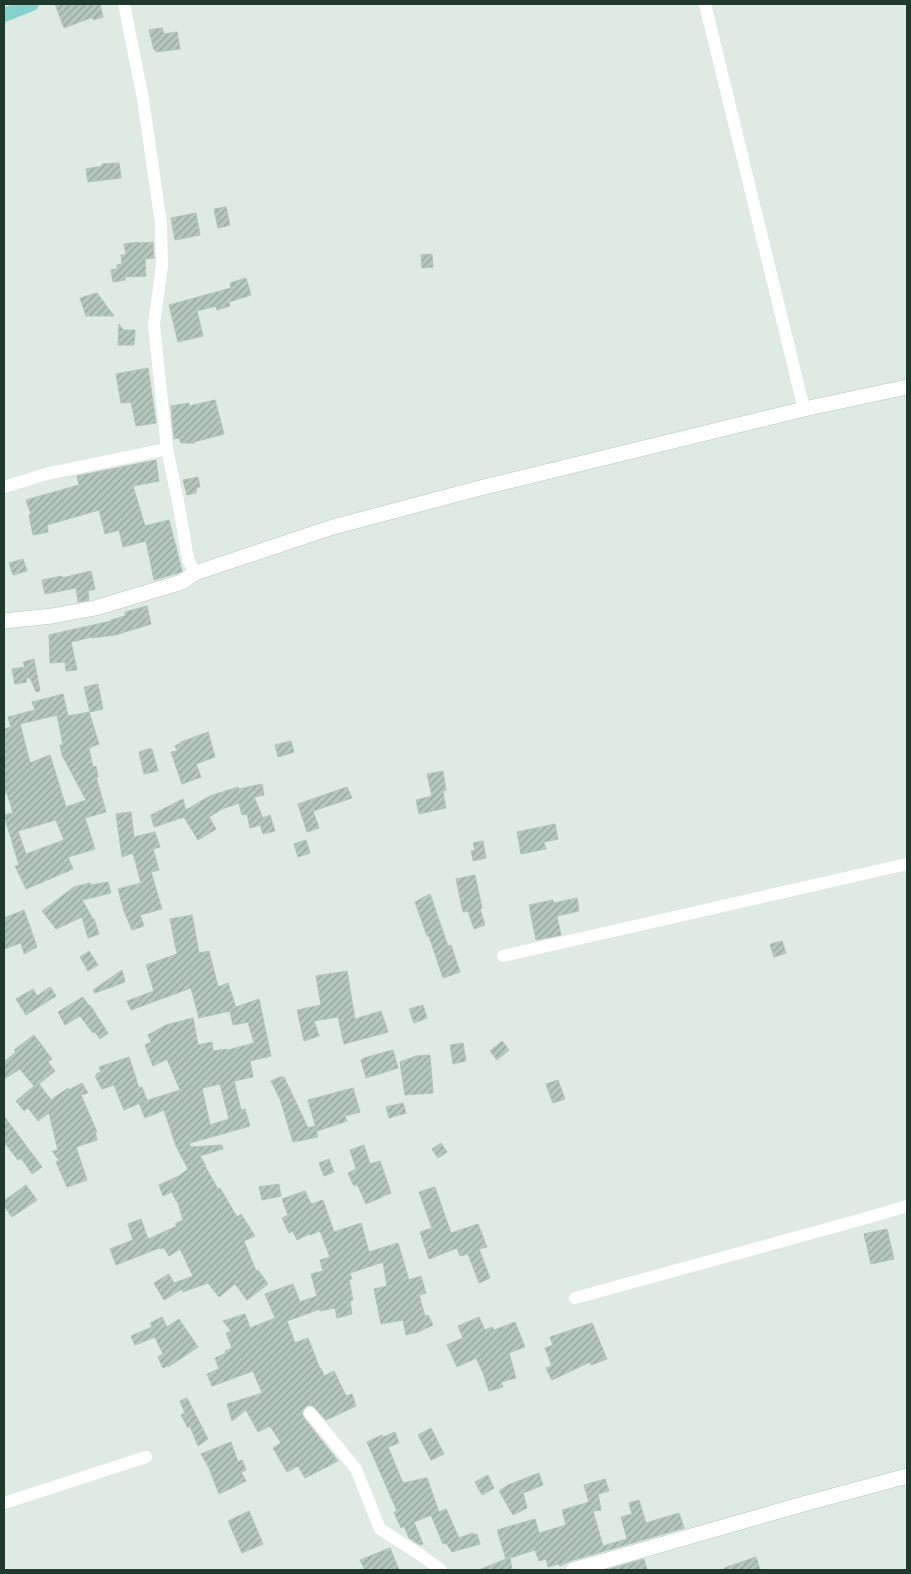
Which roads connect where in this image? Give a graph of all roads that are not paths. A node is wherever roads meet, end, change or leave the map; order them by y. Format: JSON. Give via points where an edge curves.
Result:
{"nodes":[{"id":1,"x":124,"y":4,"type":"edge"},
{"id":2,"x":705,"y":4,"type":"edge"},
{"id":3,"x":907,"y":387,"type":"edge"},
{"id":4,"x":804,"y":409,"type":"junction"},
{"id":5,"x":166,"y":449,"type":"junction"},
{"id":6,"x":4,"y":487,"type":"edge"},
{"id":7,"x":195,"y":573,"type":"junction"},
{"id":8,"x":4,"y":621,"type":"edge"},
{"id":9,"x":907,"y":864,"type":"edge"},
{"id":10,"x":503,"y":956,"type":"dead end"},
{"id":11,"x":907,"y":1206,"type":"edge"},
{"id":12,"x":575,"y":1298,"type":"dead end"},
{"id":13,"x":310,"y":1413,"type":"dead end"},
{"id":14,"x":146,"y":1457,"type":"dead end"},
{"id":15,"x":907,"y":1476,"type":"edge"},
{"id":16,"x":4,"y":1503,"type":"edge"},
{"id":17,"x":441,"y":1570,"type":"edge"},
{"id":18,"x":573,"y":1570,"type":"edge"}],
"edges":[{"from":1,"to":5,"type":"street","via":[[161,224],[162,265],[154,325]]},
{"from":2,"to":4,"type":"street"},
{"from":3,"to":4,"type":"street"},
{"from":4,"to":7,"type":"street","via":[[333,527]]},
{"from":5,"to":6,"type":"street","via":[[46,474]]},
{"from":5,"to":7,"type":"street","via":[[180,506],[188,559]]},
{"from":7,"to":8,"type":"street","via":[[182,582],[95,608]]},
{"from":9,"to":10,"type":"street"},
{"from":11,"to":12,"type":"street"},
{"from":13,"to":17,"type":"street","via":[[356,1469],[380,1529]]},
{"from":14,"to":16,"type":"street"},
{"from":15,"to":18,"type":"street"}]}
